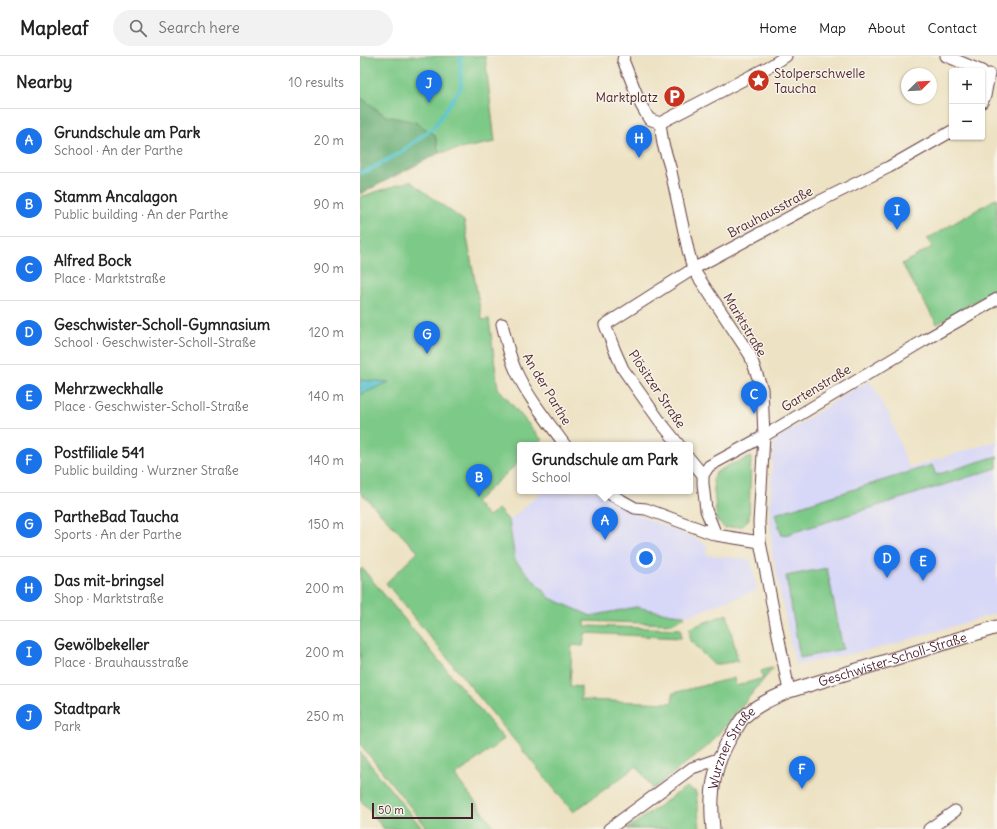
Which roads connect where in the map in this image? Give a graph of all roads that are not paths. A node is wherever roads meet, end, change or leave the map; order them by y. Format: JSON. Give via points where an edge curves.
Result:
{"nodes":[{"id":1,"x":624,"y":56,"type":"edge"},
{"id":2,"x":786,"y":56,"type":"edge"},
{"id":3,"x":946,"y":56,"type":"edge"},
{"id":4,"x":987,"y":73,"type":"edge"},
{"id":5,"x":985,"y":88,"type":"edge"},
{"id":6,"x":660,"y":123,"type":"junction"},
{"id":7,"x":949,"y":132,"type":"edge"},
{"id":8,"x":693,"y":269,"type":"junction"},
{"id":9,"x":997,"y":299,"type":"edge"},
{"id":10,"x":502,"y":324,"type":"dead end"},
{"id":11,"x":605,"y":325,"type":"joint"},
{"id":12,"x":764,"y":436,"type":"junction"},
{"id":13,"x":563,"y":442,"type":"edge"},
{"id":14,"x":677,"y":442,"type":"edge"},
{"id":15,"x":693,"y":462,"type":"edge"},
{"id":16,"x":703,"y":475,"type":"junction"},
{"id":17,"x":610,"y":494,"type":"edge"},
{"id":18,"x":716,"y":535,"type":"junction"},
{"id":19,"x":760,"y":542,"type":"junction"},
{"id":20,"x":997,"y":627,"type":"edge"},
{"id":21,"x":789,"y":691,"type":"junction"},
{"id":22,"x":718,"y":759,"type":"junction"},
{"id":23,"x":955,"y":811,"type":"dead end"},
{"id":24,"x":609,"y":829,"type":"edge"},
{"id":25,"x":713,"y":829,"type":"edge"},
{"id":26,"x":928,"y":829,"type":"edge"}],
"edges":[{"from":1,"to":6,"type":"street","via":[[623,60],[641,105],[649,119]]},
{"from":2,"to":6,"type":"street"},
{"from":3,"to":4,"type":"street"},
{"from":4,"to":5,"type":"street"},
{"from":6,"to":8,"type":"street","name":"Marktstraße"},
{"from":7,"to":8,"type":"street","name":"Brauhausstraße"},
{"from":8,"to":11,"type":"street","name":"Brauhausstraße"},
{"from":8,"to":12,"type":"street","name":"Marktstraße","via":[[750,355],[762,389]]},
{"from":9,"to":12,"type":"street","name":"Gartenstraße"},
{"from":10,"to":13,"type":"street","name":"An der Parthe","via":[[516,372]]},
{"from":11,"to":14,"type":"street","name":"Plösitzer Straße","via":[[623,369]]},
{"from":12,"to":16,"type":"street","name":"Gartenstraße","via":[[709,466]]},
{"from":12,"to":19,"type":"street","name":"Marktstraße"},
{"from":15,"to":16,"type":"street"},
{"from":16,"to":18,"type":"street","via":[[706,510]]},
{"from":17,"to":18,"type":"street","via":[[635,508],[646,509]]},
{"from":18,"to":19,"type":"street"},
{"from":19,"to":21,"type":"street","name":"Marktstraße"},
{"from":20,"to":21,"type":"street","name":"Geschwister-Scholl-Straße"},
{"from":21,"to":22,"type":"street","name":"Wurzner Straße","via":[[766,701],[745,716]]},
{"from":22,"to":24,"type":"street","via":[[692,768]]},
{"from":22,"to":25,"type":"street","name":"Wurzner Straße","via":[[711,809]]},
{"from":23,"to":26,"type":"street"}]}
